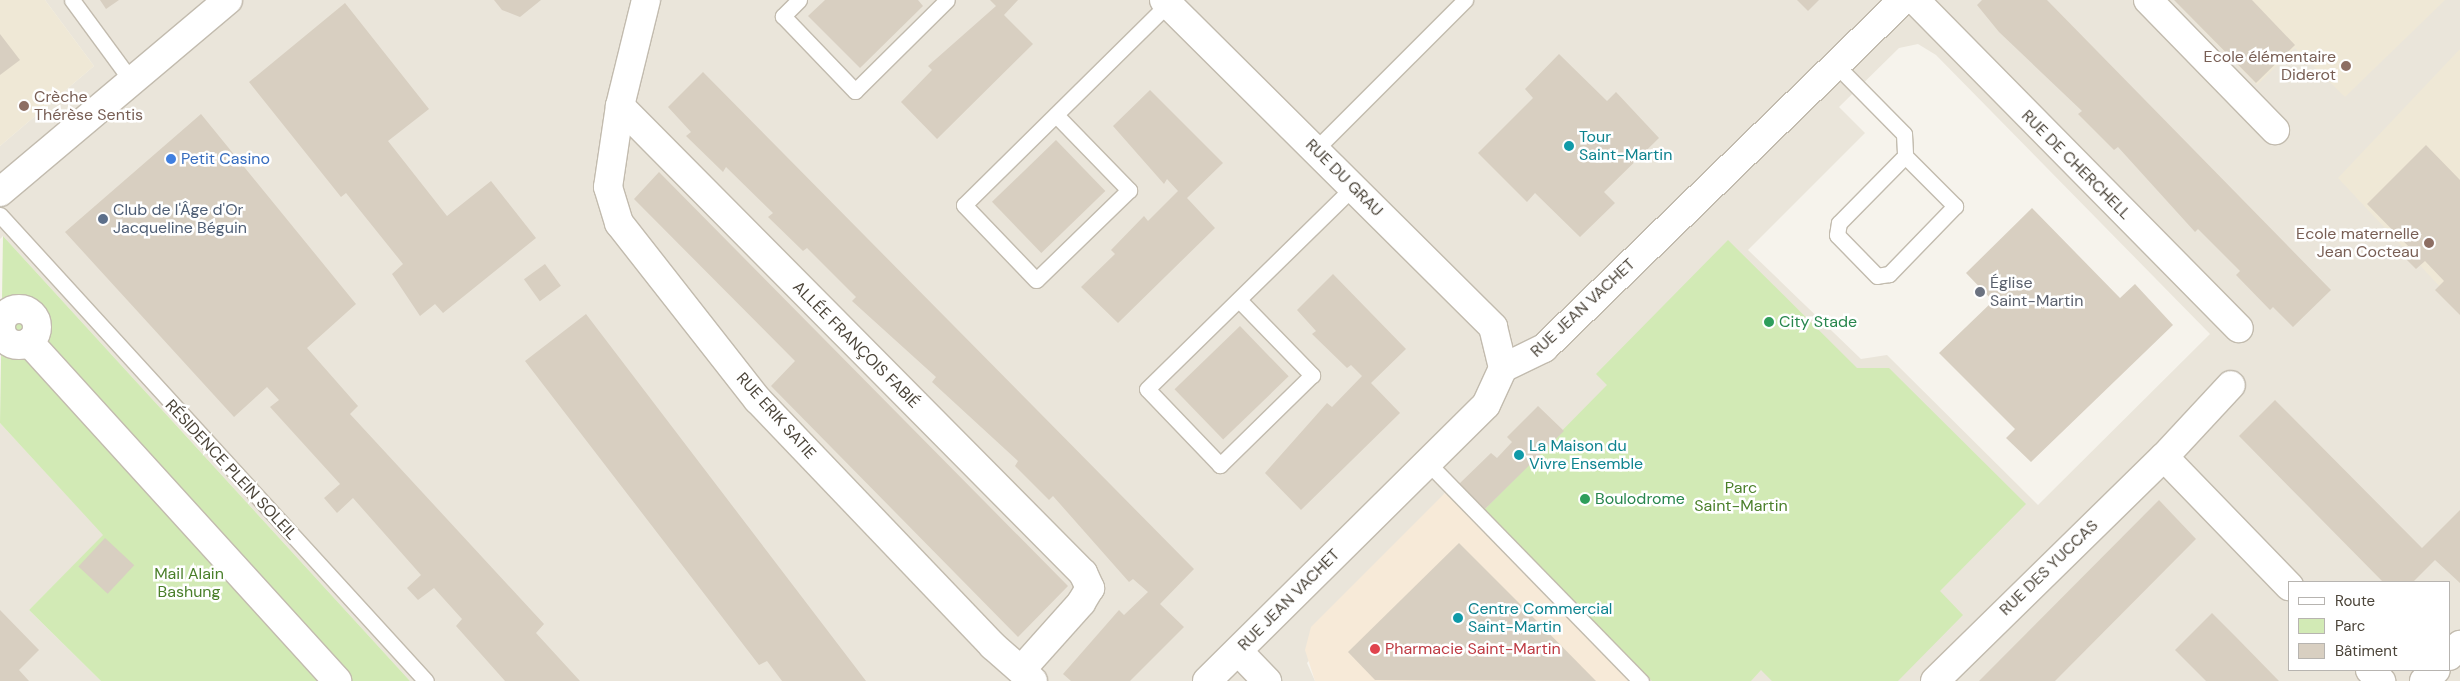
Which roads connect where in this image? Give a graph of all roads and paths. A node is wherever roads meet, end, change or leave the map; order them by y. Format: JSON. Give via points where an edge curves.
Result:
{"nodes":[{"id":1,"x":72,"y":0,"type":"edge"},
{"id":2,"x":228,"y":0,"type":"edge"},
{"id":3,"x":646,"y":0,"type":"edge"},
{"id":4,"x":799,"y":0,"type":"edge"},
{"id":5,"x":947,"y":0,"type":"edge"},
{"id":6,"x":1464,"y":0,"type":"edge"},
{"id":7,"x":1904,"y":0,"type":"edge"},
{"id":8,"x":1915,"y":0,"type":"edge"},
{"id":9,"x":2148,"y":0,"type":"edge"},
{"id":10,"x":1166,"y":2,"type":"edge"},
{"id":11,"x":1836,"y":65,"type":"junction"},
{"id":12,"x":130,"y":79,"type":"junction"},
{"id":13,"x":620,"y":106,"type":"junction"},
{"id":14,"x":1056,"y":115,"type":"junction"},
{"id":15,"x":2275,"y":130,"type":"dead end"},
{"id":16,"x":1316,"y":149,"type":"junction"},
{"id":17,"x":1905,"y":156,"type":"junction"},
{"id":18,"x":1354,"y":186,"type":"junction"},
{"id":19,"x":0,"y":192,"type":"edge"},
{"id":20,"x":0,"y":215,"type":"edge"},
{"id":21,"x":1239,"y":300,"type":"junction"},
{"id":22,"x":2,"y":313,"type":"edge"},
{"id":23,"x":2239,"y":328,"type":"dead end"},
{"id":24,"x":1503,"y":368,"type":"junction"},
{"id":25,"x":2231,"y":385,"type":"dead end"},
{"id":26,"x":2164,"y":458,"type":"junction"},
{"id":27,"x":1428,"y":463,"type":"junction"},
{"id":28,"x":2288,"y":585,"type":"edge"},
{"id":29,"x":2460,"y":645,"type":"edge"},
{"id":30,"x":1238,"y":651,"type":"junction"},
{"id":31,"x":2450,"y":655,"type":"edge"},
{"id":32,"x":2371,"y":671,"type":"edge"},
{"id":33,"x":2435,"y":671,"type":"edge"},
{"id":34,"x":1027,"y":675,"type":"edge"},
{"id":35,"x":338,"y":681,"type":"edge"},
{"id":36,"x":426,"y":681,"type":"edge"},
{"id":37,"x":1207,"y":681,"type":"edge"},
{"id":38,"x":1267,"y":681,"type":"edge"},
{"id":39,"x":1641,"y":681,"type":"edge"},
{"id":40,"x":1935,"y":681,"type":"edge"},
{"id":41,"x":2381,"y":681,"type":"edge"},
{"id":42,"x":2424,"y":681,"type":"edge"}],
"edges":[{"from":1,"to":12,"type":"lane"},
{"from":2,"to":12,"type":"street"},
{"from":3,"to":13,"type":"street"},
{"from":4,"to":5,"type":"lane","via":[[783,16],[855,91]]},
{"from":6,"to":16,"type":"lane"},
{"from":7,"to":11,"type":"street","name":"RUE JEAN VACHET"},
{"from":8,"to":23,"type":"street","name":"RUE DE CHERCHELL"},
{"from":9,"to":15,"type":"street"},
{"from":10,"to":14,"type":"lane"},
{"from":10,"to":16,"type":"street","name":"RUE DU GRAU"},
{"from":11,"to":17,"type":"lane","via":[[1904,134]]},
{"from":11,"to":24,"type":"street","name":"RUE JEAN VACHET","via":[[1544,348]]},
{"from":12,"to":19,"type":"street"},
{"from":13,"to":34,"type":"street","name":"RUE ERIK SATIE","via":[[608,187],[620,224],[758,400]]},
{"from":13,"to":34,"type":"street","name":"ALLÉE FRANÇOIS FABIÉ","via":[[1083,573],[1090,588]]},
{"from":14,"to":14,"type":"lane","via":[[1128,190],[1036,280],[964,205]]},
{"from":16,"to":18,"type":"street","name":"RUE DU GRAU"},
{"from":17,"to":17,"type":"lane","via":[[1839,223],[1837,235],[1877,276],[1888,274],[1955,206]]},
{"from":18,"to":21,"type":"lane"},
{"from":18,"to":24,"type":"street","name":"RUE DU GRAU","via":[[1493,327]]},
{"from":20,"to":36,"type":"lane","name":"RÉSIDENCE PLEIN SOLEIL"},
{"from":21,"to":21,"type":"lane","via":[[1312,375],[1220,465],[1147,389]]},
{"from":22,"to":35,"type":"street","via":[[0,327],[4,338],[18,346],[29,342]]},
{"from":24,"to":27,"type":"street","name":"RUE JEAN VACHET","via":[[1486,405]]},
{"from":25,"to":26,"type":"street","name":"RUE DES YUCCAS"},
{"from":26,"to":28,"type":"street"},
{"from":26,"to":40,"type":"street","name":"RUE DES YUCCAS"},
{"from":27,"to":30,"type":"street","name":"RUE JEAN VACHET"},
{"from":27,"to":39,"type":"lane"},
{"from":29,"to":31,"type":"street"},
{"from":30,"to":37,"type":"street","name":"RUE JEAN VACHET"},
{"from":30,"to":38,"type":"street"},
{"from":32,"to":41,"type":"street"},
{"from":33,"to":42,"type":"street"}]}
